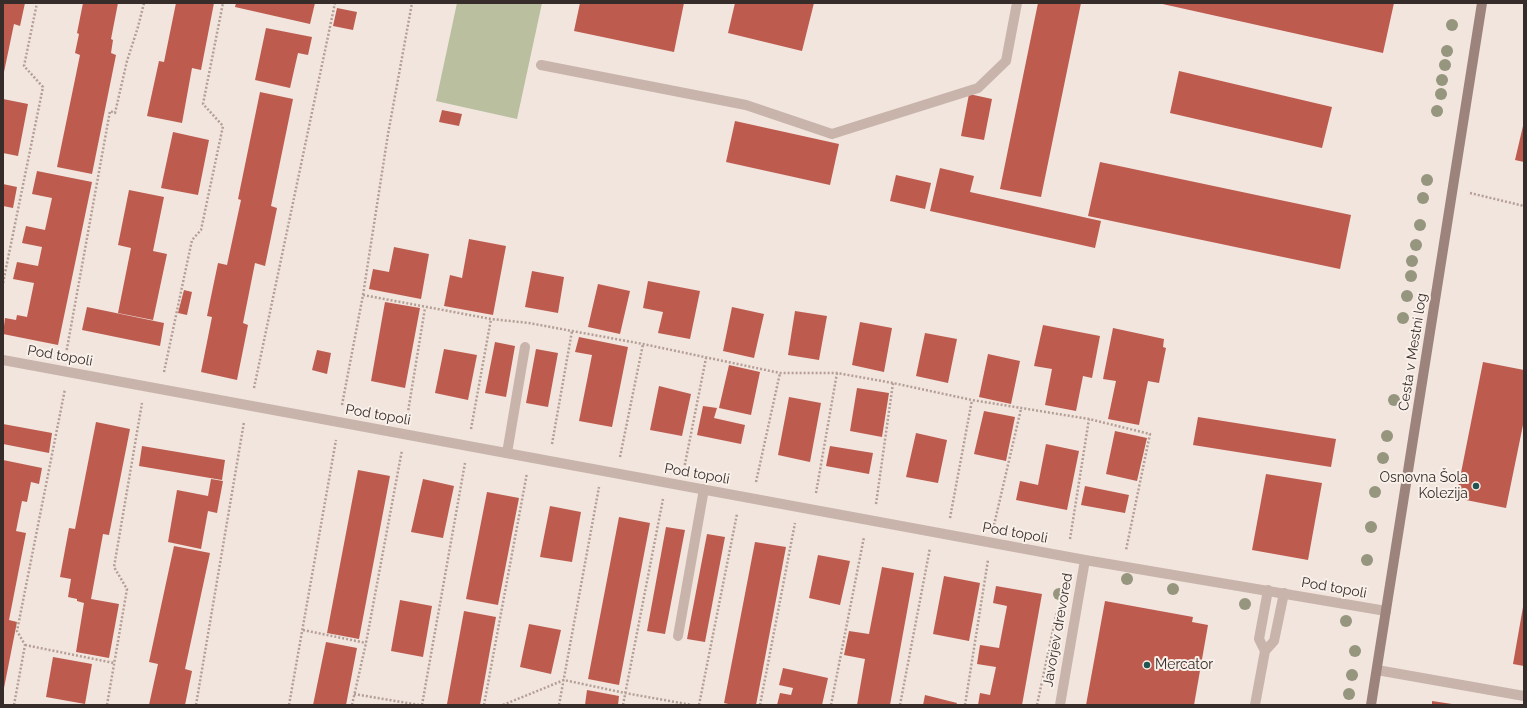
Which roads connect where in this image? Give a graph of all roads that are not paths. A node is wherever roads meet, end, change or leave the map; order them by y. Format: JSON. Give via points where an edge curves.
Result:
{"nodes":[{"id":1,"x":1017,"y":3,"type":"edge"},
{"id":2,"x":1482,"y":3,"type":"edge"},
{"id":3,"x":541,"y":65,"type":"dead end"},
{"id":4,"x":525,"y":347,"type":"dead end"},
{"id":5,"x":3,"y":360,"type":"edge"},
{"id":6,"x":507,"y":453,"type":"junction"},
{"id":7,"x":704,"y":489,"type":"junction"},
{"id":8,"x":1085,"y":560,"type":"junction"},
{"id":9,"x":1268,"y":590,"type":"junction"},
{"id":10,"x":1284,"y":593,"type":"junction"},
{"id":11,"x":1386,"y":610,"type":"junction"},
{"id":12,"x":678,"y":636,"type":"dead end"},
{"id":13,"x":1265,"y":651,"type":"junction"},
{"id":14,"x":1377,"y":670,"type":"junction"},
{"id":15,"x":1524,"y":696,"type":"edge"},
{"id":16,"x":1060,"y":705,"type":"edge"},
{"id":17,"x":1255,"y":705,"type":"edge"},
{"id":18,"x":1371,"y":705,"type":"edge"}],
"edges":[{"from":1,"to":3,"type":"street","via":[[1006,61],[978,88],[832,134],[746,105]]},
{"from":2,"to":11,"type":"street","name":"Cesta v Mestni log"},
{"from":4,"to":6,"type":"street"},
{"from":5,"to":6,"type":"street","name":"Pod topoli"},
{"from":6,"to":7,"type":"street","name":"Pod topoli"},
{"from":7,"to":8,"type":"street","name":"Pod topoli"},
{"from":7,"to":12,"type":"street"},
{"from":8,"to":9,"type":"street","name":"Pod topoli"},
{"from":8,"to":16,"type":"street","name":"Javorjev drevored"},
{"from":9,"to":10,"type":"street","name":"Pod topoli"},
{"from":9,"to":13,"type":"street","via":[[1259,639]]},
{"from":10,"to":11,"type":"street","name":"Pod topoli"},
{"from":10,"to":13,"type":"street","via":[[1274,641]]},
{"from":11,"to":14,"type":"street","name":"Cesta v Mestni log"},
{"from":13,"to":17,"type":"street"},
{"from":14,"to":15,"type":"street"},
{"from":14,"to":18,"type":"street","name":"Cesta v Mestni log"}]}
